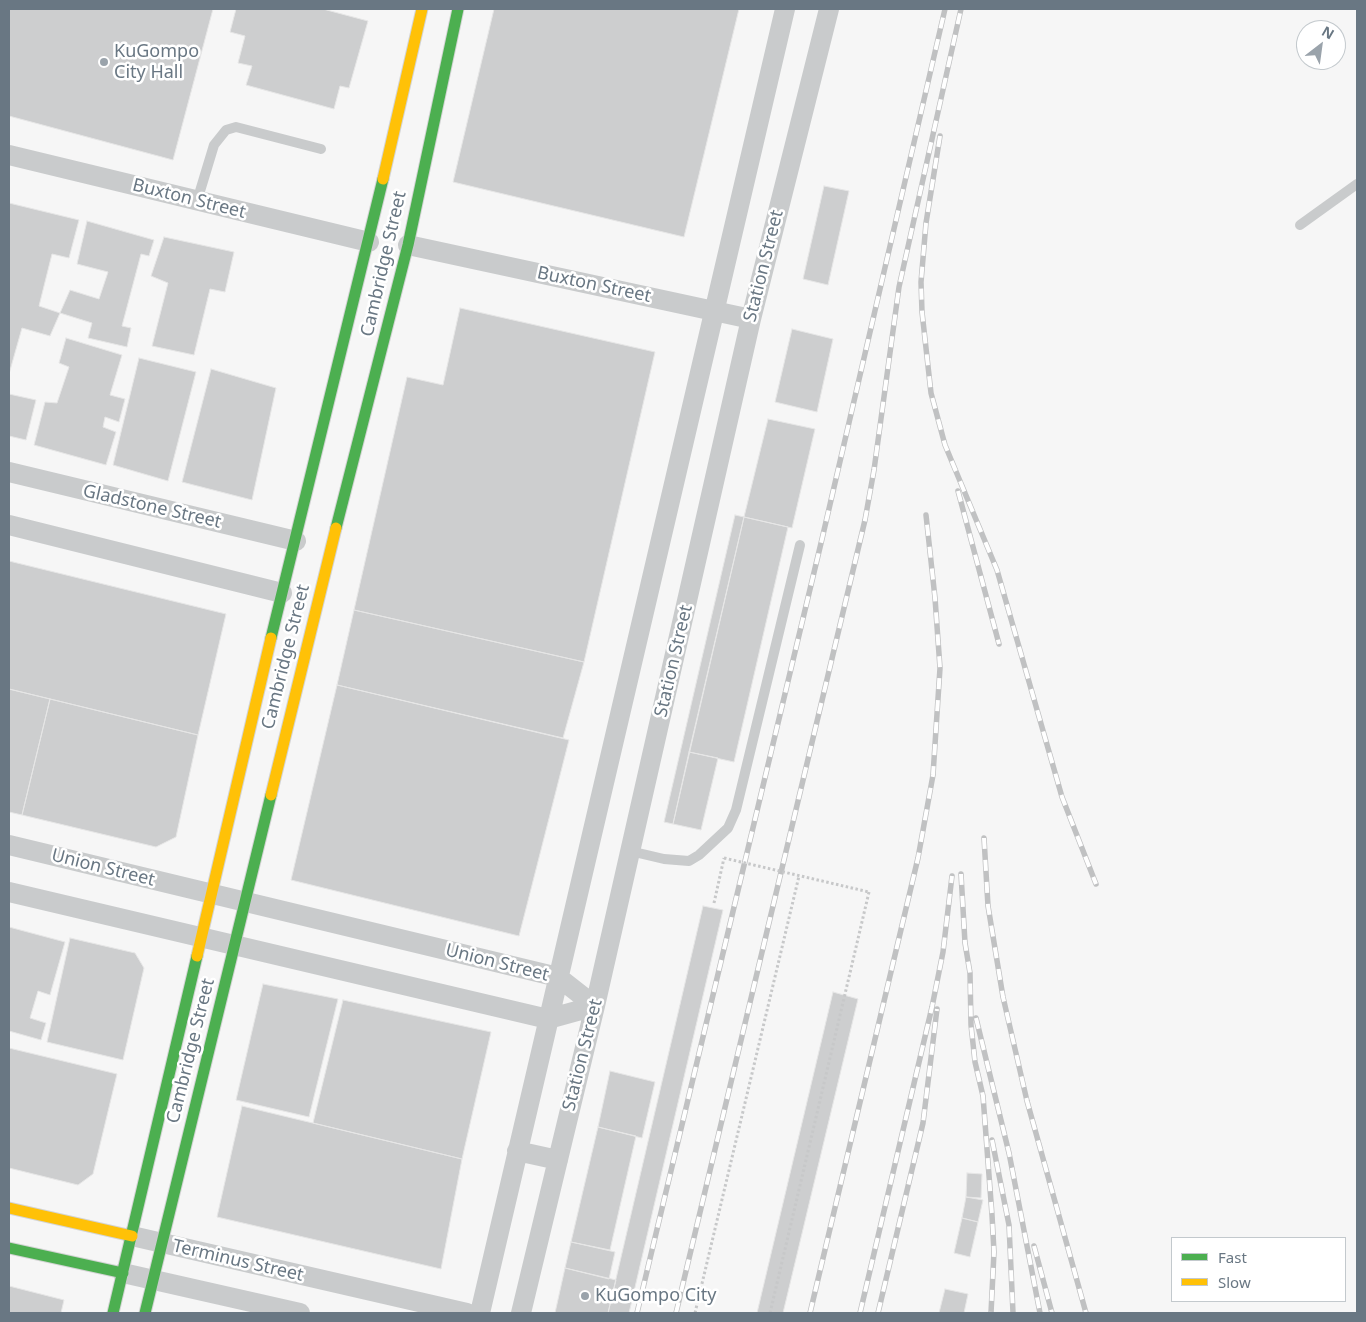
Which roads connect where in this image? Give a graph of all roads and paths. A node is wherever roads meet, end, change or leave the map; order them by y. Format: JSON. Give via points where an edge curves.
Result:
{"nodes":[{"id":1,"x":422,"y":9,"type":"edge"},
{"id":2,"x":458,"y":9,"type":"edge"},
{"id":3,"x":785,"y":9,"type":"edge"},
{"id":4,"x":828,"y":9,"type":"edge"},
{"id":5,"x":321,"y":149,"type":"dead end"},
{"id":6,"x":9,"y":155,"type":"edge"},
{"id":7,"x":1357,"y":184,"type":"edge"},
{"id":8,"x":197,"y":201,"type":"junction"},
{"id":9,"x":1300,"y":225,"type":"dead end"},
{"id":10,"x":368,"y":242,"type":"junction"},
{"id":11,"x":408,"y":244,"type":"junction"},
{"id":12,"x":714,"y":310,"type":"junction"},
{"id":13,"x":751,"y":319,"type":"junction"},
{"id":14,"x":9,"y":472,"type":"edge"},
{"id":15,"x":9,"y":525,"type":"edge"},
{"id":16,"x":296,"y":541,"type":"junction"},
{"id":17,"x":800,"y":545,"type":"dead end"},
{"id":18,"x":282,"y":593,"type":"junction"},
{"id":19,"x":9,"y":845,"type":"edge"},
{"id":20,"x":630,"y":852,"type":"junction"},
{"id":21,"x":799,"y":876,"type":"junction"},
{"id":22,"x":9,"y":892,"type":"edge"},
{"id":23,"x":211,"y":894,"type":"junction"},
{"id":24,"x":244,"y":902,"type":"junction"},
{"id":25,"x":714,"y":903,"type":"dead end"},
{"id":26,"x":201,"y":936,"type":"junction"},
{"id":27,"x":235,"y":944,"type":"junction"},
{"id":28,"x":558,"y":977,"type":"junction"},
{"id":29,"x":595,"y":1006,"type":"junction"},
{"id":30,"x":548,"y":1019,"type":"junction"},
{"id":31,"x":517,"y":1151,"type":"junction"},
{"id":32,"x":558,"y":1160,"type":"junction"},
{"id":33,"x":9,"y":1208,"type":"edge"},
{"id":34,"x":132,"y":1236,"type":"junction"},
{"id":35,"x":162,"y":1243,"type":"junction"},
{"id":36,"x":9,"y":1248,"type":"edge"},
{"id":37,"x":123,"y":1274,"type":"junction"},
{"id":38,"x":153,"y":1280,"type":"junction"},
{"id":39,"x":113,"y":1313,"type":"edge"},
{"id":40,"x":145,"y":1313,"type":"edge"},
{"id":41,"x":300,"y":1313,"type":"edge"},
{"id":42,"x":467,"y":1313,"type":"edge"},
{"id":43,"x":480,"y":1313,"type":"edge"},
{"id":44,"x":521,"y":1313,"type":"edge"},
{"id":45,"x":695,"y":1313,"type":"edge"},
{"id":46,"x":770,"y":1313,"type":"edge"}],
"edges":[{"from":1,"to":10,"type":"street","name":"Cambridge Street"},
{"from":2,"to":11,"type":"street","name":"Cambridge Street"},
{"from":3,"to":12,"type":"street"},
{"from":4,"to":13,"type":"street","name":"Station Street"},
{"from":5,"to":8,"type":"lane","via":[[236,127],[226,130],[214,145]]},
{"from":6,"to":8,"type":"street","name":"Buxton Street"},
{"from":7,"to":9,"type":"lane"},
{"from":8,"to":10,"type":"street","name":"Buxton Street"},
{"from":10,"to":16,"type":"street","name":"Cambridge Street"},
{"from":11,"to":12,"type":"street","name":"Buxton Street"},
{"from":11,"to":24,"type":"street","name":"Cambridge Street"},
{"from":12,"to":13,"type":"street","name":"Buxton Street"},
{"from":12,"to":28,"type":"street"},
{"from":13,"to":20,"type":"street","name":"Station Street"},
{"from":14,"to":16,"type":"street","name":"Gladstone Street"},
{"from":15,"to":18,"type":"street"},
{"from":16,"to":18,"type":"street","name":"Cambridge Street"},
{"from":17,"to":20,"type":"lane","via":[[736,810],[728,828],[690,861]]},
{"from":18,"to":23,"type":"street","name":"Cambridge Street"},
{"from":19,"to":23,"type":"street","name":"Union Street"},
{"from":20,"to":29,"type":"street","name":"Station Street"},
{"from":21,"to":25,"type":"path","bridge":true,"via":[[724,858]]},
{"from":21,"to":45,"type":"path"},
{"from":21,"to":46,"type":"path","bridge":true,"via":[[869,892]]},
{"from":22,"to":26,"type":"street"},
{"from":23,"to":24,"type":"street","name":"Union Street"},
{"from":23,"to":26,"type":"street","name":"Cambridge Street"},
{"from":24,"to":27,"type":"street","name":"Cambridge Street"},
{"from":24,"to":28,"type":"street","name":"Union Street"},
{"from":26,"to":27,"type":"street"},
{"from":26,"to":34,"type":"street","name":"Cambridge Street"},
{"from":27,"to":30,"type":"street"},
{"from":27,"to":35,"type":"street","name":"Cambridge Street"},
{"from":28,"to":29,"type":"street","name":"Union Street"},
{"from":28,"to":30,"type":"street"},
{"from":29,"to":30,"type":"street"},
{"from":29,"to":32,"type":"street","name":"Station Street"},
{"from":30,"to":31,"type":"street"},
{"from":31,"to":32,"type":"street"},
{"from":31,"to":43,"type":"street"},
{"from":32,"to":44,"type":"street","name":"Station Street"},
{"from":33,"to":34,"type":"street","name":"Terminus Street"},
{"from":34,"to":35,"type":"street","name":"Terminus Street"},
{"from":34,"to":37,"type":"street","name":"Cambridge Street"},
{"from":35,"to":38,"type":"street","name":"Cambridge Street"},
{"from":35,"to":42,"type":"street","name":"Terminus Street"},
{"from":36,"to":37,"type":"street","name":"Terminus Street"},
{"from":37,"to":38,"type":"street","name":"Terminus Street"},
{"from":37,"to":39,"type":"street","name":"Cambridge Street"},
{"from":38,"to":40,"type":"street","name":"Cambridge Street"},
{"from":38,"to":41,"type":"street","name":"Terminus Street"}]}
